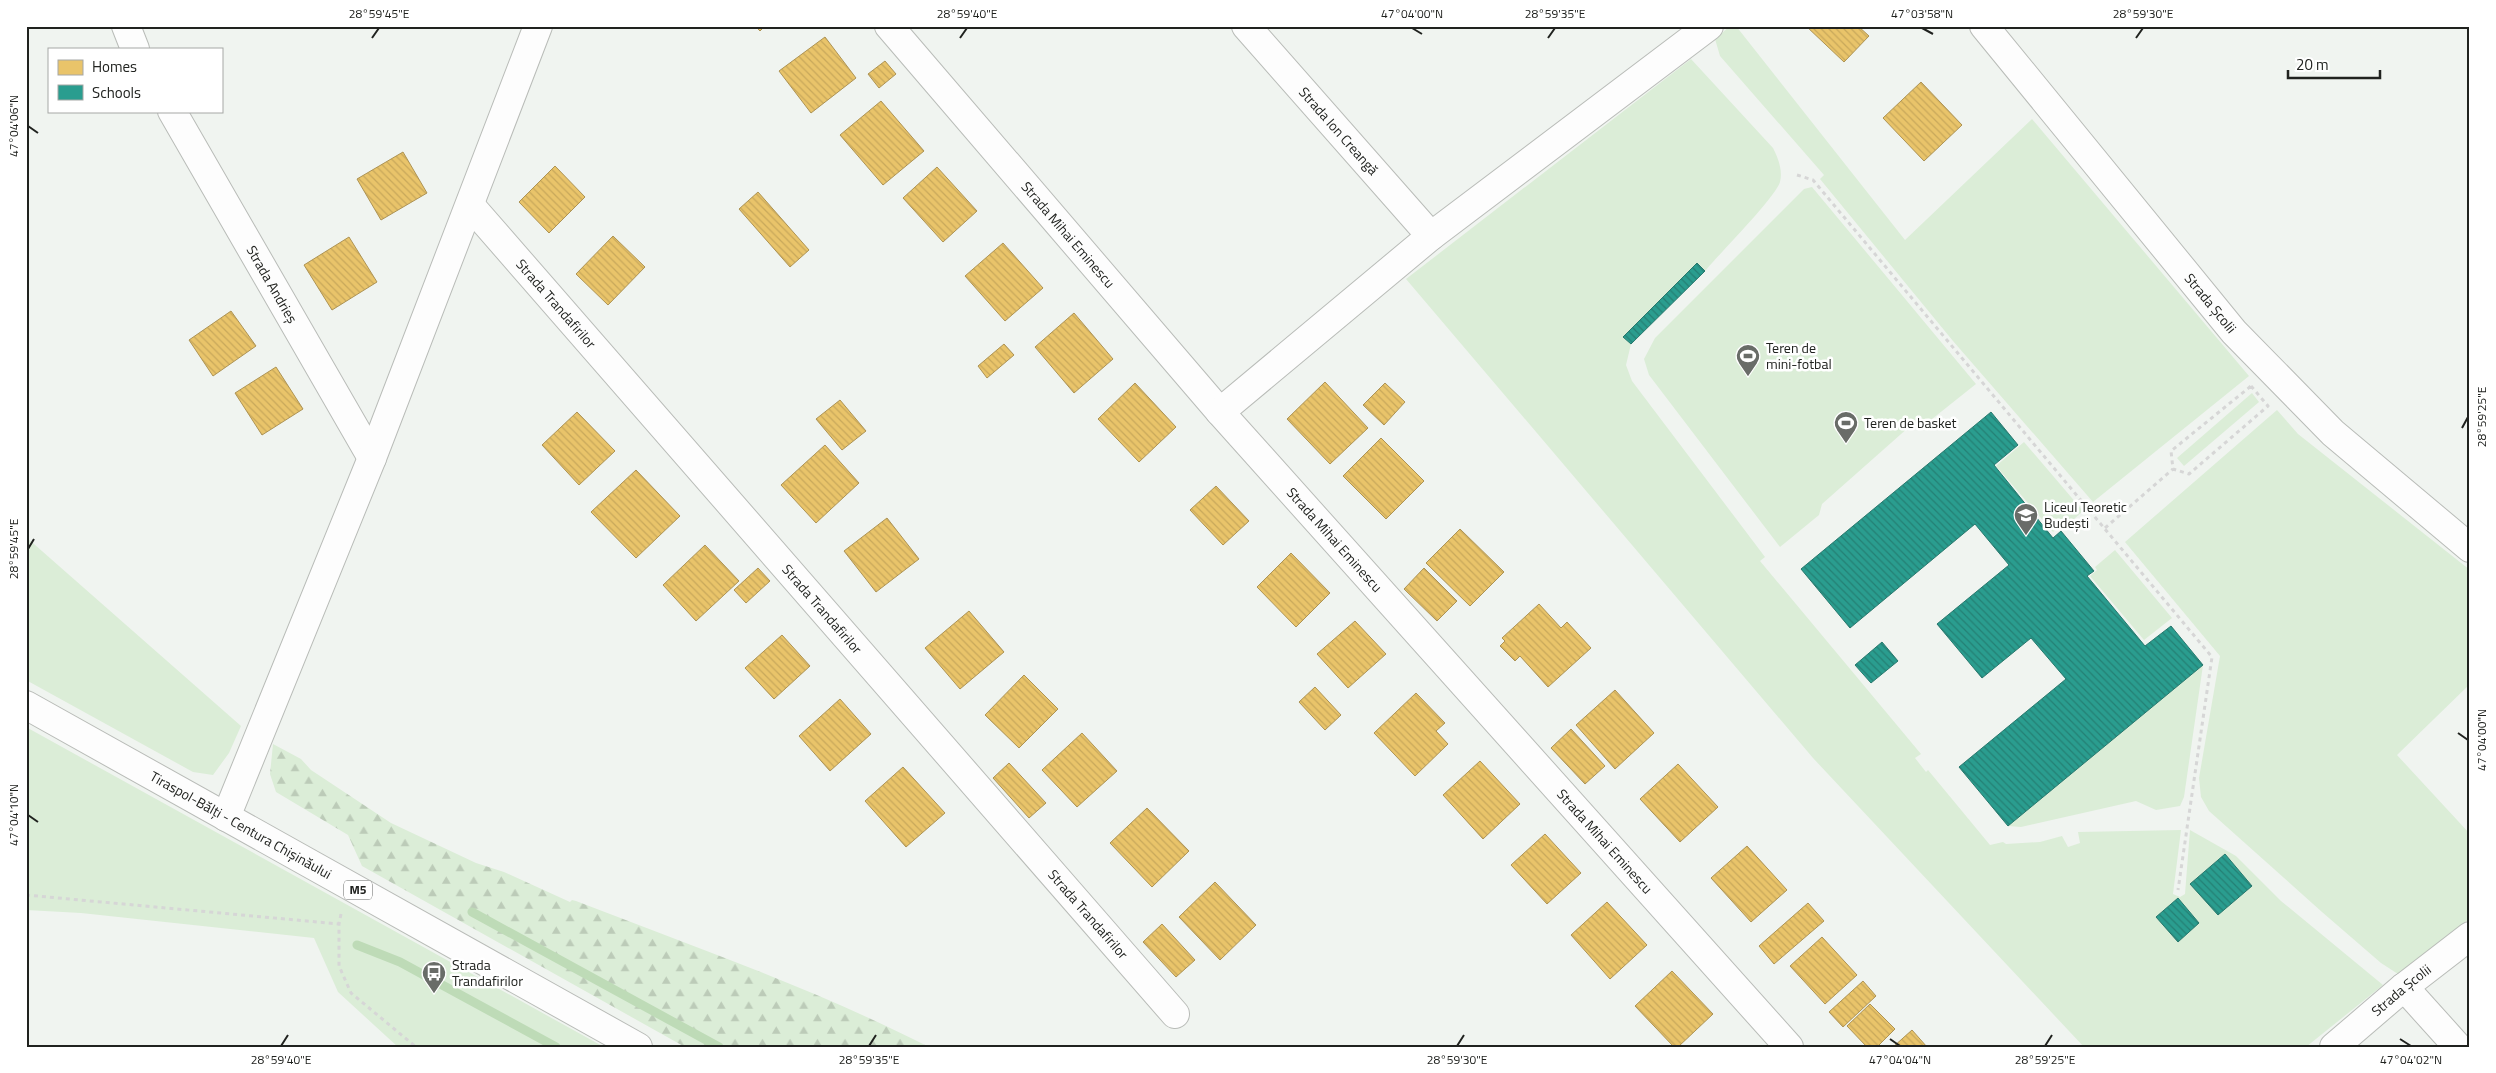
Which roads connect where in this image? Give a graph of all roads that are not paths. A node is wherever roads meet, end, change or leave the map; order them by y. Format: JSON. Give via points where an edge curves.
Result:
{"nodes":[{"id":1,"x":126,"y":26,"type":"edge"},
{"id":2,"x":538,"y":26,"type":"edge"},
{"id":3,"x":889,"y":26,"type":"edge"},
{"id":4,"x":1246,"y":26,"type":"edge"},
{"id":5,"x":1709,"y":26,"type":"edge"},
{"id":6,"x":1984,"y":26,"type":"edge"},
{"id":7,"x":136,"y":48,"type":"edge"},
{"id":8,"x":173,"y":112,"type":"edge"},
{"id":9,"x":470,"y":205,"type":"junction"},
{"id":10,"x":1431,"y":236,"type":"junction"},
{"id":11,"x":1220,"y":412,"type":"junction"},
{"id":12,"x":372,"y":458,"type":"junction"},
{"id":13,"x":2470,"y":548,"type":"edge"},
{"id":14,"x":26,"y":706,"type":"edge"},
{"id":15,"x":226,"y":817,"type":"junction"},
{"id":16,"x":2470,"y":936,"type":"edge"},
{"id":17,"x":2404,"y":987,"type":"junction"},
{"id":18,"x":1175,"y":1014,"type":"dead end"},
{"id":19,"x":638,"y":1047,"type":"edge"},
{"id":20,"x":1789,"y":1047,"type":"edge"},
{"id":21,"x":2334,"y":1047,"type":"edge"},
{"id":22,"x":2458,"y":1047,"type":"edge"}],
"edges":[{"from":1,"to":7,"type":"main road"},
{"from":2,"to":9,"type":"main road"},
{"from":3,"to":11,"type":"main road","name":"Strada Mihai Eminescu"},
{"from":4,"to":10,"type":"main road","name":"Strada Ion Creangă"},
{"from":5,"to":10,"type":"main road"},
{"from":6,"to":13,"type":"main road","name":"Strada Școlii","via":[[2234,332],[2333,433]]},
{"from":8,"to":12,"type":"main road","name":"Strada Andrieș"},
{"from":9,"to":12,"type":"main road"},
{"from":9,"to":18,"type":"main road","name":"Strada Trandafirilor"},
{"from":10,"to":11,"type":"main road"},
{"from":11,"to":20,"type":"main road","name":"Strada Mihai Eminescu"},
{"from":12,"to":15,"type":"main road"},
{"from":14,"to":15,"type":"main road","name":"Tiraspol-Bălţi - Centura Chișinăului","number":"M5"},
{"from":15,"to":19,"type":"main road","name":"Tiraspol-Bălţi - Centura Chișinăului","number":"M5"},
{"from":16,"to":17,"type":"main road","name":"Strada Școlii"},
{"from":17,"to":21,"type":"main road","name":"Strada Școlii"},
{"from":17,"to":22,"type":"main road"}]}
